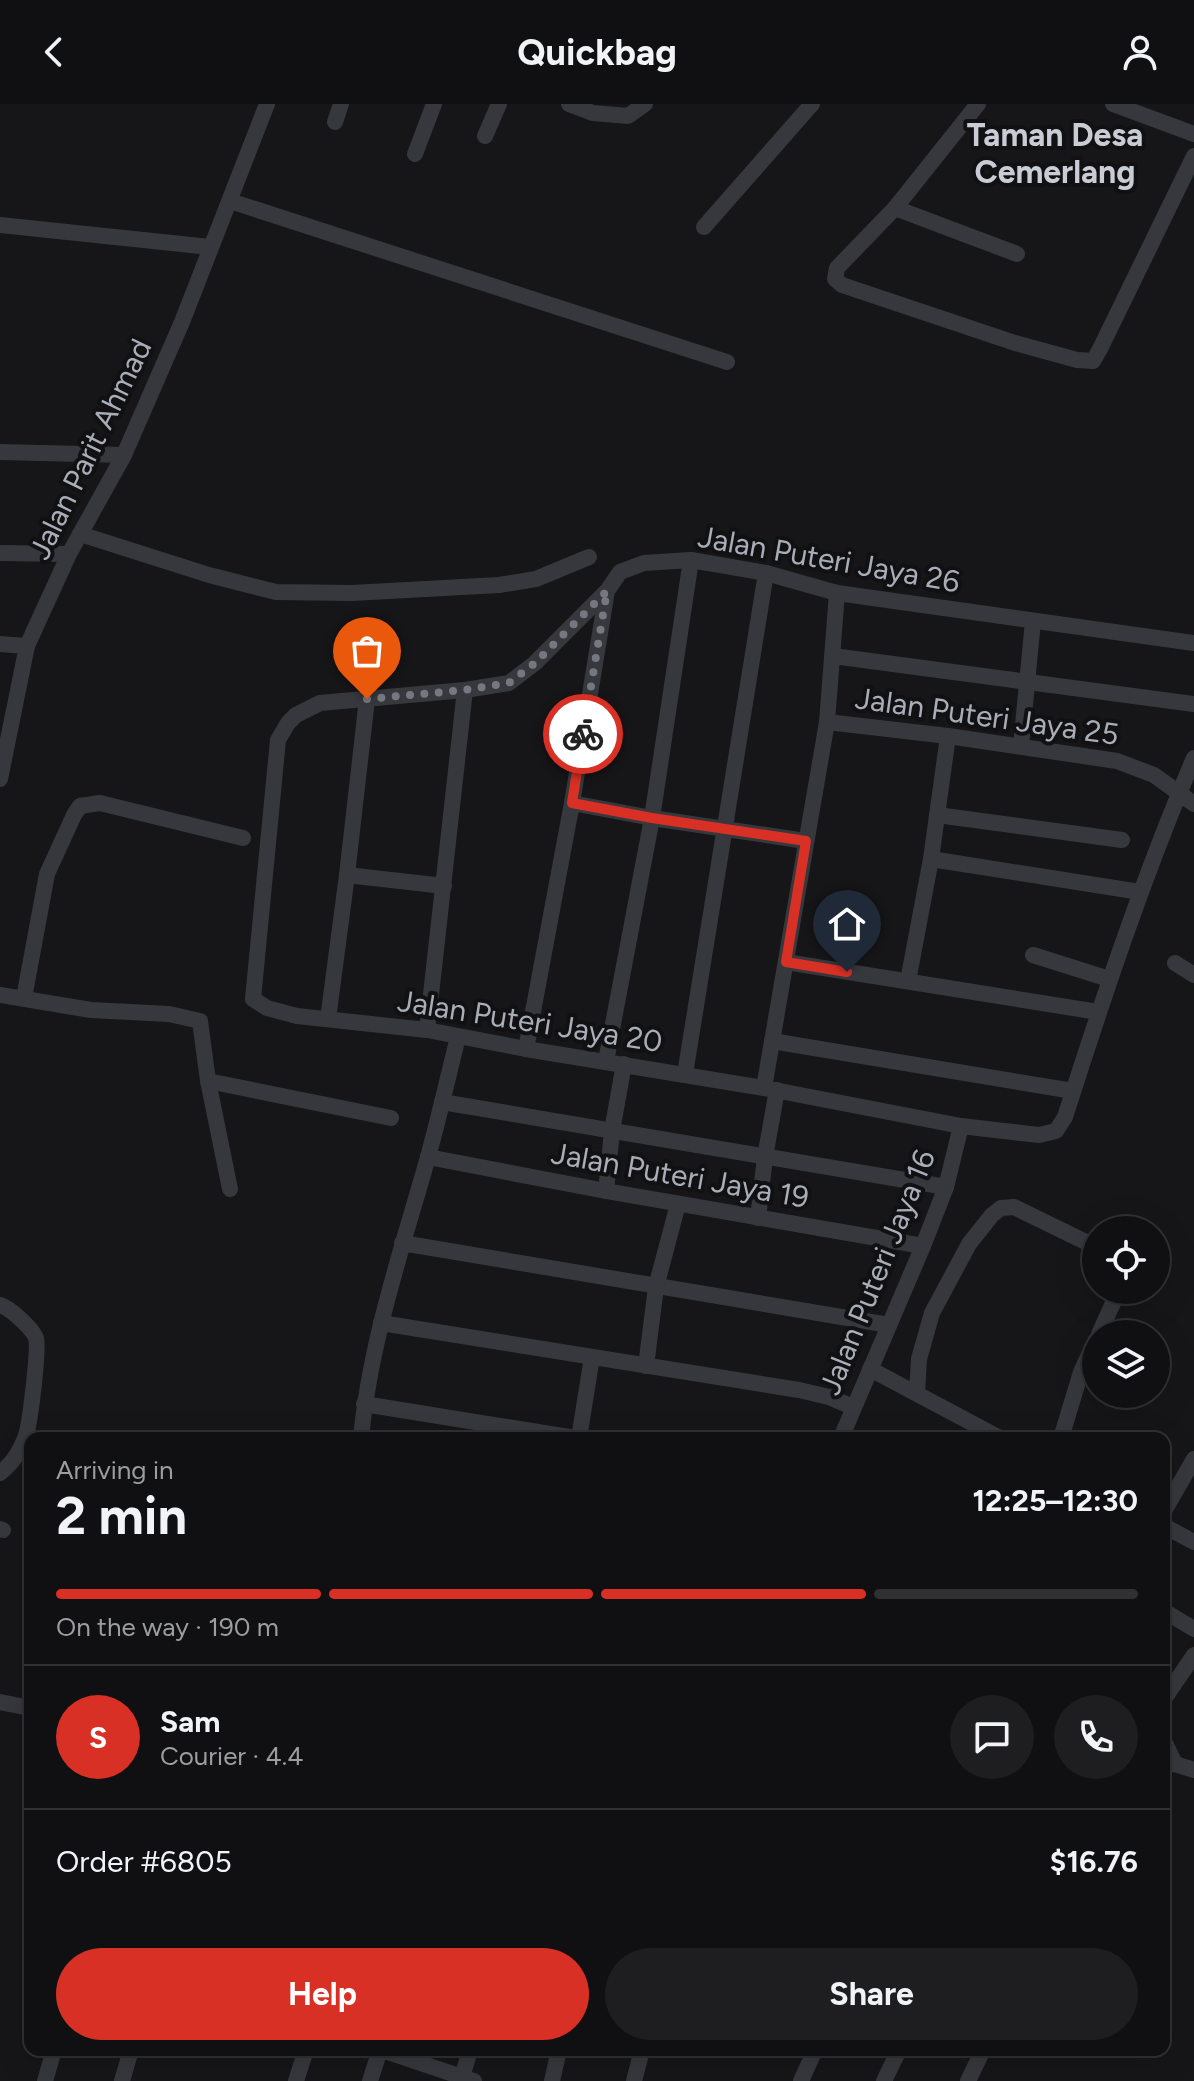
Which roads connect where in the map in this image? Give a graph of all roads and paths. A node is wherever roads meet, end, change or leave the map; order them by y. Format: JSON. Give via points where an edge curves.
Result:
{"nodes":[{"id":1,"x":267,"y":104,"type":"edge"},
{"id":2,"x":341,"y":104,"type":"edge"},
{"id":3,"x":434,"y":104,"type":"edge"},
{"id":4,"x":499,"y":104,"type":"edge"},
{"id":5,"x":569,"y":104,"type":"edge"},
{"id":6,"x":645,"y":104,"type":"edge"},
{"id":7,"x":812,"y":104,"type":"edge"},
{"id":8,"x":978,"y":104,"type":"edge"},
{"id":9,"x":1113,"y":104,"type":"edge"},
{"id":10,"x":335,"y":122,"type":"dead end"},
{"id":11,"x":1194,"y":134,"type":"edge"},
{"id":12,"x":485,"y":136,"type":"dead end"},
{"id":13,"x":415,"y":154,"type":"dead end"},
{"id":14,"x":1194,"y":156,"type":"edge"},
{"id":15,"x":236,"y":204,"type":"junction"},
{"id":16,"x":895,"y":208,"type":"junction"},
{"id":17,"x":0,"y":225,"type":"edge"},
{"id":18,"x":704,"y":227,"type":"dead end"},
{"id":19,"x":210,"y":247,"type":"junction"},
{"id":20,"x":1017,"y":254,"type":"dead end"},
{"id":21,"x":727,"y":362,"type":"dead end"},
{"id":22,"x":0,"y":452,"type":"edge"},
{"id":23,"x":124,"y":455,"type":"junction"},
{"id":24,"x":80,"y":534,"type":"junction"},
{"id":25,"x":0,"y":553,"type":"edge"},
{"id":26,"x":69,"y":554,"type":"junction"},
{"id":27,"x":589,"y":557,"type":"dead end"},
{"id":28,"x":691,"y":560,"type":"junction"},
{"id":29,"x":766,"y":573,"type":"junction"},
{"id":30,"x":607,"y":591,"type":"junction"},
{"id":31,"x":837,"y":593,"type":"junction"},
{"id":32,"x":1033,"y":621,"type":"junction"},
{"id":33,"x":1194,"y":643,"type":"edge"},
{"id":34,"x":0,"y":644,"type":"edge"},
{"id":35,"x":27,"y":646,"type":"junction"},
{"id":36,"x":833,"y":656,"type":"junction"},
{"id":37,"x":1027,"y":683,"type":"junction"},
{"id":38,"x":465,"y":690,"type":"junction"},
{"id":39,"x":8,"y":698,"type":"edge"},
{"id":40,"x":367,"y":699,"type":"junction"},
{"id":41,"x":1194,"y":704,"type":"edge"},
{"id":42,"x":827,"y":722,"type":"junction"},
{"id":43,"x":948,"y":736,"type":"junction"},
{"id":44,"x":278,"y":740,"type":"joint"},
{"id":45,"x":1021,"y":746,"type":"junction"},
{"id":46,"x":3,"y":754,"type":"edge"},
{"id":47,"x":1194,"y":758,"type":"edge"},
{"id":48,"x":0,"y":779,"type":"edge"},
{"id":49,"x":1179,"y":794,"type":"junction"},
{"id":50,"x":572,"y":803,"type":"junction"},
{"id":51,"x":1194,"y":804,"type":"edge"},
{"id":52,"x":937,"y":815,"type":"junction"},
{"id":53,"x":652,"y":818,"type":"junction"},
{"id":54,"x":725,"y":829,"type":"junction"},
{"id":55,"x":243,"y":838,"type":"dead end"},
{"id":56,"x":1122,"y":840,"type":"dead end"},
{"id":57,"x":806,"y":841,"type":"junction"},
{"id":58,"x":931,"y":859,"type":"junction"},
{"id":59,"x":347,"y":875,"type":"junction"},
{"id":60,"x":444,"y":886,"type":"junction"},
{"id":61,"x":1140,"y":892,"type":"junction"},
{"id":62,"x":1033,"y":955,"type":"dead end"},
{"id":63,"x":786,"y":962,"type":"junction"},
{"id":64,"x":1175,"y":963,"type":"dead end"},
{"id":65,"x":1194,"y":975,"type":"edge"},
{"id":66,"x":1109,"y":979,"type":"junction"},
{"id":67,"x":908,"y":981,"type":"junction"},
{"id":68,"x":11,"y":996,"type":"edge"},
{"id":69,"x":1098,"y":1012,"type":"junction"},
{"id":70,"x":328,"y":1019,"type":"junction"},
{"id":71,"x":427,"y":1030,"type":"junction"},
{"id":72,"x":458,"y":1037,"type":"junction"},
{"id":73,"x":772,"y":1041,"type":"junction"},
{"id":74,"x":526,"y":1049,"type":"junction"},
{"id":75,"x":606,"y":1061,"type":"junction"},
{"id":76,"x":624,"y":1064,"type":"junction"},
{"id":77,"x":685,"y":1074,"type":"junction"},
{"id":78,"x":208,"y":1081,"type":"junction"},
{"id":79,"x":771,"y":1089,"type":"junction"},
{"id":80,"x":1073,"y":1091,"type":"junction"},
{"id":81,"x":442,"y":1102,"type":"junction"},
{"id":82,"x":391,"y":1118,"type":"dead end"},
{"id":83,"x":961,"y":1126,"type":"junction"},
{"id":84,"x":612,"y":1131,"type":"junction"},
{"id":85,"x":428,"y":1157,"type":"junction"},
{"id":86,"x":765,"y":1157,"type":"junction"},
{"id":87,"x":946,"y":1187,"type":"junction"},
{"id":88,"x":230,"y":1189,"type":"dead end"},
{"id":89,"x":606,"y":1191,"type":"junction"},
{"id":90,"x":678,"y":1204,"type":"junction"},
{"id":91,"x":758,"y":1218,"type":"junction"},
{"id":92,"x":1082,"y":1240,"type":"edge"},
{"id":93,"x":402,"y":1243,"type":"junction"},
{"id":94,"x":923,"y":1246,"type":"junction"},
{"id":95,"x":656,"y":1287,"type":"junction"},
{"id":96,"x":0,"y":1305,"type":"edge"},
{"id":97,"x":381,"y":1323,"type":"junction"},
{"id":98,"x":889,"y":1325,"type":"junction"},
{"id":99,"x":592,"y":1357,"type":"junction"},
{"id":100,"x":646,"y":1366,"type":"junction"},
{"id":101,"x":870,"y":1369,"type":"junction"},
{"id":102,"x":1082,"y":1370,"type":"edge"},
{"id":103,"x":917,"y":1393,"type":"junction"},
{"id":104,"x":364,"y":1404,"type":"junction"},
{"id":105,"x":853,"y":1407,"type":"junction"},
{"id":106,"x":27,"y":1432,"type":"edge"},
{"id":107,"x":362,"y":1432,"type":"edge"},
{"id":108,"x":539,"y":1432,"type":"edge"},
{"id":109,"x":578,"y":1432,"type":"edge"},
{"id":110,"x":846,"y":1432,"type":"edge"},
{"id":111,"x":989,"y":1432,"type":"edge"},
{"id":112,"x":1063,"y":1432,"type":"edge"},
{"id":113,"x":24,"y":1441,"type":"edge"},
{"id":114,"x":1194,"y":1459,"type":"edge"},
{"id":115,"x":0,"y":1473,"type":"edge"},
{"id":116,"x":1170,"y":1501,"type":"edge"},
{"id":117,"x":1170,"y":1529,"type":"edge"},
{"id":118,"x":1194,"y":1542,"type":"edge"},
{"id":119,"x":1170,"y":1615,"type":"edge"},
{"id":120,"x":1194,"y":1629,"type":"edge"},
{"id":121,"x":1194,"y":1655,"type":"edge"},
{"id":122,"x":1170,"y":1690,"type":"edge"},
{"id":123,"x":0,"y":1702,"type":"edge"},
{"id":124,"x":24,"y":1707,"type":"edge"},
{"id":125,"x":1170,"y":1765,"type":"edge"},
{"id":126,"x":1194,"y":1770,"type":"edge"},
{"id":127,"x":52,"y":2056,"type":"edge"},
{"id":128,"x":129,"y":2056,"type":"edge"},
{"id":129,"x":304,"y":2056,"type":"edge"},
{"id":130,"x":379,"y":2056,"type":"edge"},
{"id":131,"x":409,"y":2056,"type":"edge"},
{"id":132,"x":469,"y":2056,"type":"edge"},
{"id":133,"x":558,"y":2056,"type":"edge"},
{"id":134,"x":640,"y":2056,"type":"edge"},
{"id":135,"x":812,"y":2056,"type":"edge"},
{"id":136,"x":896,"y":2056,"type":"edge"},
{"id":137,"x":980,"y":2056,"type":"edge"},
{"id":138,"x":466,"y":2080,"type":"edge"},
{"id":139,"x":45,"y":2081,"type":"edge"},
{"id":140,"x":122,"y":2081,"type":"edge"},
{"id":141,"x":296,"y":2081,"type":"edge"},
{"id":142,"x":370,"y":2081,"type":"edge"},
{"id":143,"x":552,"y":2081,"type":"edge"},
{"id":144,"x":634,"y":2081,"type":"edge"},
{"id":145,"x":801,"y":2081,"type":"edge"},
{"id":146,"x":884,"y":2081,"type":"edge"},
{"id":147,"x":968,"y":2081,"type":"edge"}],
"edges":[{"from":1,"to":15,"type":"street","name":"Jalan Parit Ahmad"},
{"from":2,"to":10,"type":"street"},
{"from":3,"to":13,"type":"street"},
{"from":4,"to":12,"type":"street"},
{"from":5,"to":6,"type":"street","via":[[593,113],[628,116]]},
{"from":7,"to":18,"type":"street"},
{"from":8,"to":16,"type":"street"},
{"from":9,"to":11,"type":"street"},
{"from":14,"to":16,"type":"street","via":[[1093,361],[1015,343],[842,285],[835,279],[837,268]]},
{"from":15,"to":19,"type":"street","name":"Jalan Parit Ahmad"},
{"from":15,"to":21,"type":"street"},
{"from":16,"to":20,"type":"street"},
{"from":17,"to":19,"type":"street"},
{"from":19,"to":23,"type":"street","name":"Jalan Parit Ahmad"},
{"from":22,"to":23,"type":"street"},
{"from":23,"to":24,"type":"street","name":"Jalan Parit Ahmad"},
{"from":24,"to":26,"type":"street","name":"Jalan Parit Ahmad"},
{"from":24,"to":27,"type":"street","via":[[276,592],[499,585],[536,579]]},
{"from":25,"to":26,"type":"street"},
{"from":26,"to":35,"type":"street","name":"Jalan Parit Ahmad"},
{"from":28,"to":29,"type":"street","name":"Jalan Puteri Jaya 26"},
{"from":28,"to":30,"type":"street","name":"Jalan Puteri Jaya 26","via":[[644,563],[620,572]]},
{"from":28,"to":53,"type":"street"},
{"from":29,"to":31,"type":"street","name":"Jalan Puteri Jaya 26"},
{"from":29,"to":54,"type":"street"},
{"from":30,"to":38,"type":"street","name":"Jalan Puteri Jaya 26","via":[[509,683]]},
{"from":30,"to":50,"type":"street"},
{"from":31,"to":32,"type":"street","name":"Jalan Puteri Jaya 26"},
{"from":31,"to":36,"type":"street"},
{"from":32,"to":33,"type":"street","name":"Jalan Puteri Jaya 26"},
{"from":32,"to":37,"type":"street"},
{"from":34,"to":35,"type":"street"},
{"from":35,"to":39,"type":"street","name":"Jalan Parit Ahmad"},
{"from":36,"to":37,"type":"street"},
{"from":36,"to":42,"type":"street"},
{"from":37,"to":41,"type":"street"},
{"from":37,"to":45,"type":"street"},
{"from":38,"to":40,"type":"street","name":"Jalan Puteri Jaya 26"},
{"from":38,"to":60,"type":"street"},
{"from":39,"to":46,"type":"street","name":"Jalan Parit Ahmad"},
{"from":40,"to":44,"type":"street","name":"Jalan Puteri Jaya 26","via":[[320,703],[296,715]]},
{"from":40,"to":59,"type":"street"},
{"from":42,"to":43,"type":"street","name":"Jalan Puteri Jaya 25"},
{"from":42,"to":57,"type":"street"},
{"from":43,"to":45,"type":"street","name":"Jalan Puteri Jaya 25"},
{"from":43,"to":52,"type":"street"},
{"from":44,"to":70,"type":"street","name":"Jalan Puteri Jaya 20","via":[[253,999],[267,1008]]},
{"from":45,"to":49,"type":"street","name":"Jalan Puteri Jaya 25","via":[[1117,761],[1154,775]]},
{"from":46,"to":48,"type":"street","name":"Jalan Parit Ahmad"},
{"from":47,"to":49,"type":"street"},
{"from":49,"to":51,"type":"street","name":"Jalan Puteri Jaya 25"},
{"from":49,"to":61,"type":"street"},
{"from":50,"to":53,"type":"street"},
{"from":50,"to":74,"type":"street"},
{"from":52,"to":56,"type":"street"},
{"from":52,"to":58,"type":"street"},
{"from":53,"to":54,"type":"street"},
{"from":53,"to":75,"type":"street"},
{"from":54,"to":57,"type":"street"},
{"from":54,"to":77,"type":"street"},
{"from":55,"to":68,"type":"street","via":[[100,803],[80,806],[47,874]]},
{"from":57,"to":63,"type":"street"},
{"from":58,"to":61,"type":"street"},
{"from":58,"to":67,"type":"street"},
{"from":59,"to":60,"type":"street"},
{"from":59,"to":70,"type":"street"},
{"from":60,"to":71,"type":"street"},
{"from":61,"to":66,"type":"street"},
{"from":62,"to":66,"type":"street"},
{"from":63,"to":67,"type":"street"},
{"from":63,"to":73,"type":"street"},
{"from":64,"to":65,"type":"street"},
{"from":66,"to":69,"type":"street"},
{"from":67,"to":69,"type":"street"},
{"from":68,"to":78,"type":"street","via":[[200,1021]]},
{"from":69,"to":80,"type":"street"},
{"from":70,"to":71,"type":"street","name":"Jalan Puteri Jaya 20"},
{"from":71,"to":72,"type":"street","name":"Jalan Puteri Jaya 20"},
{"from":72,"to":74,"type":"street","name":"Jalan Puteri Jaya 20"},
{"from":72,"to":81,"type":"street"},
{"from":73,"to":79,"type":"street"},
{"from":73,"to":80,"type":"street"},
{"from":74,"to":75,"type":"street","name":"Jalan Puteri Jaya 20"},
{"from":75,"to":76,"type":"street","name":"Jalan Puteri Jaya 20"},
{"from":76,"to":77,"type":"street","name":"Jalan Puteri Jaya 20"},
{"from":76,"to":84,"type":"street"},
{"from":77,"to":79,"type":"street","name":"Jalan Puteri Jaya 20"},
{"from":78,"to":82,"type":"street"},
{"from":78,"to":88,"type":"street"},
{"from":79,"to":83,"type":"street","name":"Jalan Puteri Jaya 20"},
{"from":79,"to":86,"type":"street"},
{"from":80,"to":83,"type":"street","name":"Jalan Puteri Jaya 20","via":[[1056,1131],[1039,1135]]},
{"from":81,"to":84,"type":"street"},
{"from":81,"to":85,"type":"street"},
{"from":83,"to":87,"type":"street","name":"Jalan Puteri Jaya 16"},
{"from":84,"to":86,"type":"street"},
{"from":84,"to":89,"type":"street"},
{"from":85,"to":89,"type":"street","name":"Jalan Puteri Jaya 19"},
{"from":85,"to":93,"type":"street"},
{"from":86,"to":87,"type":"street"},
{"from":86,"to":91,"type":"street"},
{"from":87,"to":94,"type":"street","name":"Jalan Puteri Jaya 16"},
{"from":89,"to":90,"type":"street","name":"Jalan Puteri Jaya 19"},
{"from":90,"to":91,"type":"street","name":"Jalan Puteri Jaya 19"},
{"from":90,"to":95,"type":"street"},
{"from":91,"to":94,"type":"street","name":"Jalan Puteri Jaya 19"},
{"from":92,"to":103,"type":"street","via":[[1014,1207],[992,1215],[969,1244],[932,1313],[919,1359]]},
{"from":93,"to":95,"type":"street"},
{"from":93,"to":97,"type":"street"},
{"from":94,"to":98,"type":"street","name":"Jalan Puteri Jaya 16"},
{"from":95,"to":98,"type":"street"},
{"from":95,"to":100,"type":"street"},
{"from":96,"to":106,"type":"street","via":[[25,1323],[36,1339]]},
{"from":97,"to":99,"type":"street"},
{"from":97,"to":104,"type":"street"},
{"from":98,"to":101,"type":"street","name":"Jalan Puteri Jaya 16"},
{"from":99,"to":100,"type":"street"},
{"from":99,"to":109,"type":"street"},
{"from":100,"to":105,"type":"street","via":[[799,1390]]},
{"from":101,"to":103,"type":"street"},
{"from":101,"to":105,"type":"street","name":"Jalan Puteri Jaya 16"},
{"from":102,"to":112,"type":"street"},
{"from":103,"to":111,"type":"street"},
{"from":104,"to":107,"type":"street"},
{"from":104,"to":108,"type":"street"},
{"from":105,"to":110,"type":"street","name":"Jalan Puteri Jaya 16"},
{"from":113,"to":115,"type":"street"},
{"from":114,"to":116,"type":"street"},
{"from":117,"to":118,"type":"street"},
{"from":119,"to":120,"type":"street"},
{"from":121,"to":122,"type":"street"},
{"from":123,"to":124,"type":"street"},
{"from":125,"to":126,"type":"street"},
{"from":127,"to":139,"type":"street"},
{"from":128,"to":140,"type":"street"},
{"from":129,"to":141,"type":"street"},
{"from":130,"to":142,"type":"street"},
{"from":131,"to":138,"type":"street"},
{"from":132,"to":138,"type":"street"},
{"from":133,"to":143,"type":"street"},
{"from":134,"to":144,"type":"street"},
{"from":135,"to":145,"type":"street"},
{"from":136,"to":146,"type":"street"},
{"from":137,"to":147,"type":"street"}]}
